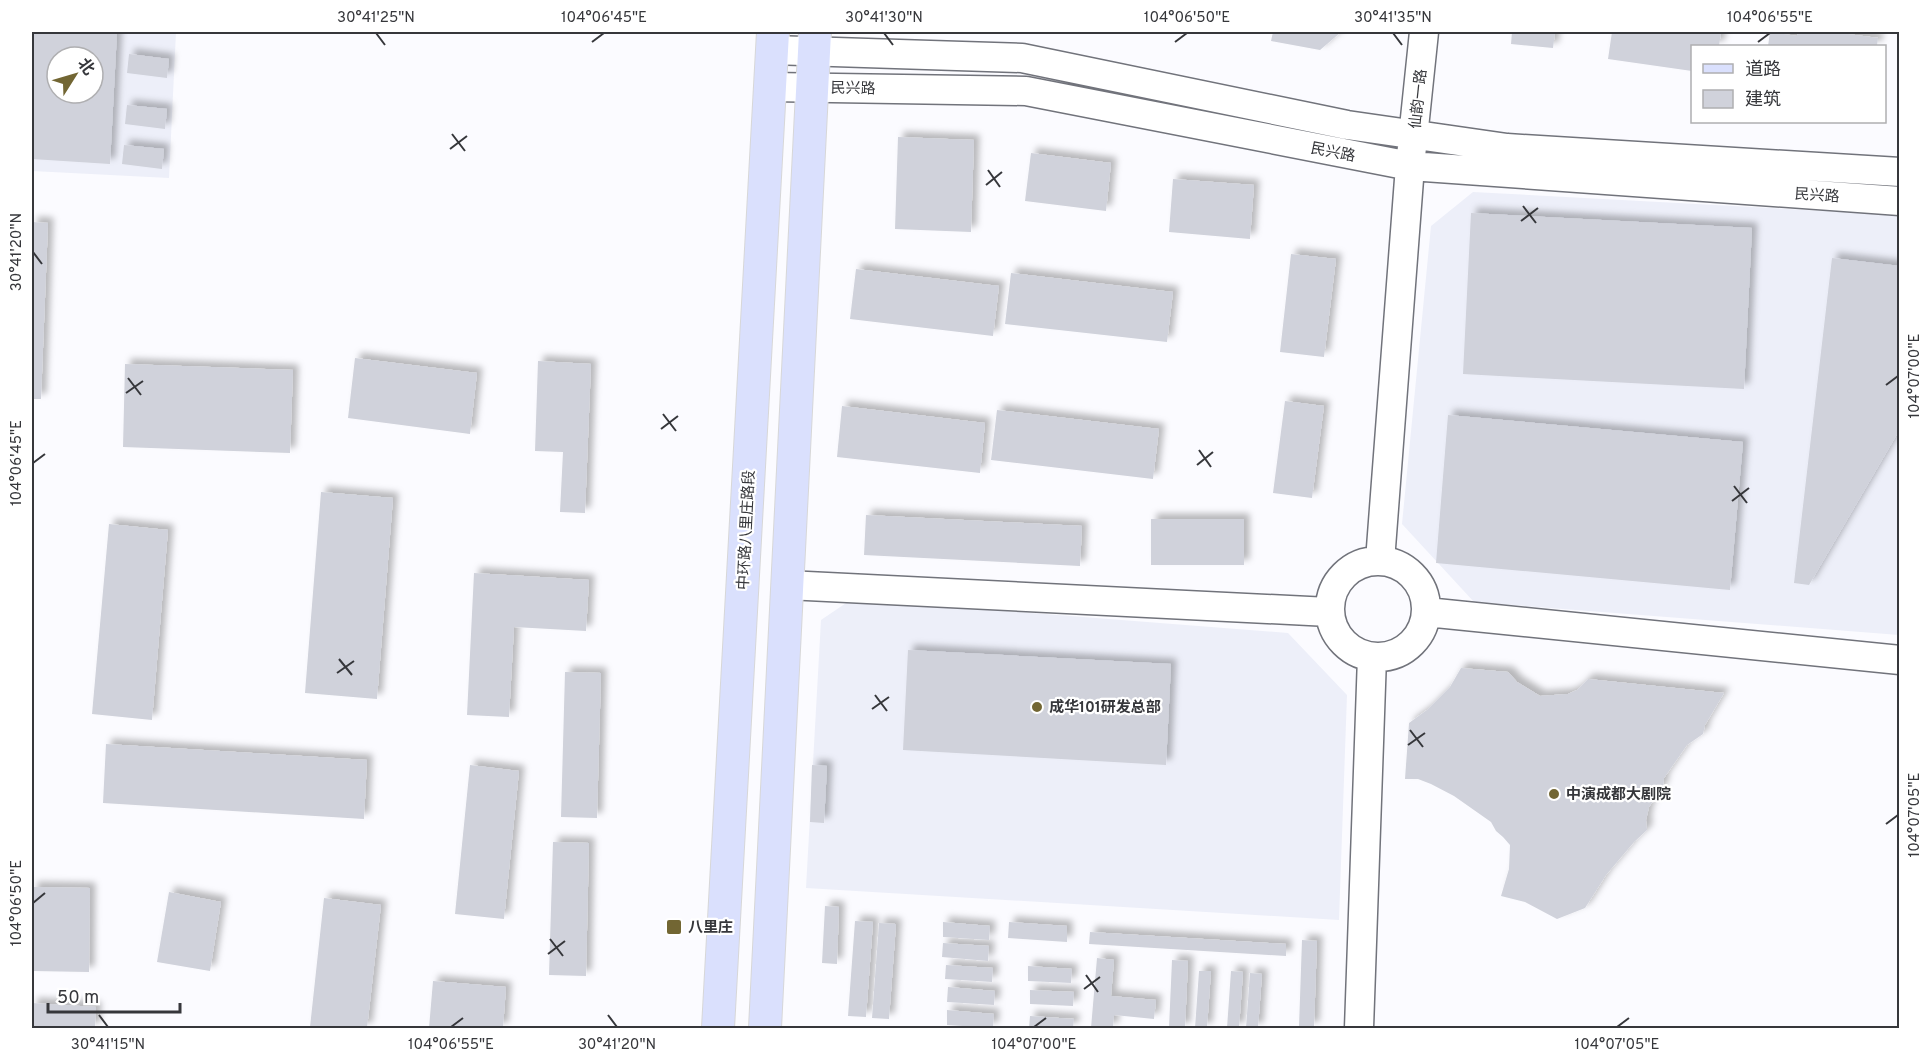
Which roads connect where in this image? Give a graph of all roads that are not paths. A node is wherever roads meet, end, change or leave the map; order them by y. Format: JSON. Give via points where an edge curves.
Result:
{"nodes":[{"id":1,"x":1424,"y":32,"type":"edge"},
{"id":2,"x":772,"y":41,"type":"edge"},
{"id":3,"x":815,"y":41,"type":"edge"},
{"id":4,"x":770,"y":87,"type":"junction"},
{"id":5,"x":813,"y":87,"type":"junction"},
{"id":6,"x":1414,"y":135,"type":"junction"},
{"id":7,"x":1410,"y":166,"type":"junction"},
{"id":8,"x":1899,"y":172,"type":"edge"},
{"id":9,"x":1899,"y":201,"type":"edge"},
{"id":10,"x":1380,"y":561,"type":"junction"},
{"id":11,"x":787,"y":585,"type":"junction"},
{"id":12,"x":1329,"y":612,"type":"junction"},
{"id":13,"x":1426,"y":612,"type":"junction"},
{"id":14,"x":1372,"y":657,"type":"junction"},
{"id":15,"x":1899,"y":660,"type":"edge"},
{"id":16,"x":718,"y":1029,"type":"edge"},
{"id":17,"x":765,"y":1029,"type":"edge"},
{"id":18,"x":1359,"y":1029,"type":"edge"}],
"edges":[{"from":1,"to":6,"type":"street","name":"仙韵一路"},
{"from":2,"to":3,"type":"street","name":"民兴路"},
{"from":2,"to":4,"type":"main road","name":"中环路八里庄路段"},
{"from":3,"to":5,"type":"main road"},
{"from":3,"to":6,"type":"street","name":"民兴路","via":[[1022,58],[1347,125]]},
{"from":4,"to":5,"type":"street","name":"民兴路"},
{"from":4,"to":16,"type":"main road","name":"中环路八里庄路段"},
{"from":5,"to":7,"type":"street","name":"民兴路","via":[[1026,91]]},
{"from":5,"to":11,"type":"main road"},
{"from":6,"to":7,"type":"street","name":"仙韵一路"},
{"from":6,"to":8,"type":"street","name":"民兴路","via":[[1507,148]]},
{"from":7,"to":9,"type":"street","name":"民兴路"},
{"from":7,"to":10,"type":"street","name":"仙韵一路"},
{"from":10,"to":12,"type":"street","via":[[1351,568],[1331,595]]},
{"from":10,"to":13,"type":"street","via":[[1395,564],[1418,583],[1425,597]]},
{"from":11,"to":12,"type":"street"},
{"from":11,"to":17,"type":"main road"},
{"from":12,"to":14,"type":"street","via":[[1342,642],[1355,652]]},
{"from":13,"to":14,"type":"street","via":[[1423,627],[1404,650],[1388,657]]},
{"from":13,"to":15,"type":"street"},
{"from":14,"to":18,"type":"street"}]}
